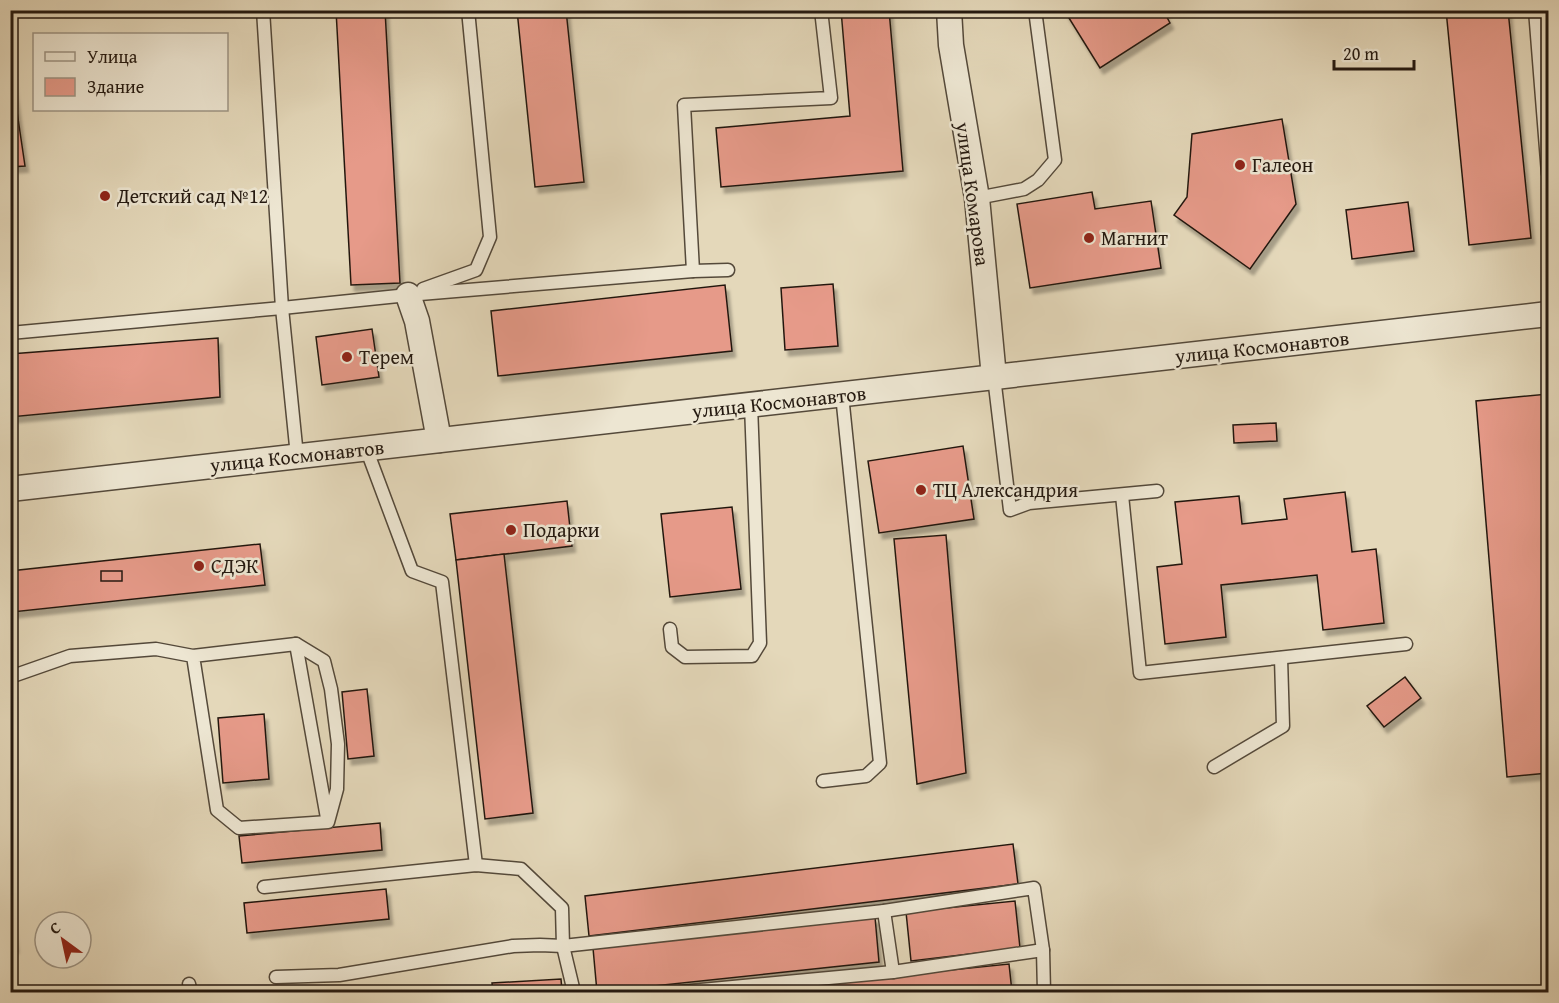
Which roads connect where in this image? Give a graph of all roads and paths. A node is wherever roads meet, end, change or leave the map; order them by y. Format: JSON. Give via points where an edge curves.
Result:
{"nodes":[{"id":1,"x":263,"y":10,"type":"edge"},
{"id":2,"x":468,"y":10,"type":"edge"},
{"id":3,"x":821,"y":10,"type":"edge"},
{"id":4,"x":949,"y":10,"type":"edge"},
{"id":5,"x":1035,"y":10,"type":"edge"},
{"id":6,"x":1535,"y":10,"type":"edge"},
{"id":7,"x":1548,"y":174,"type":"edge"},
{"id":8,"x":977,"y":198,"type":"junction"},
{"id":9,"x":728,"y":270,"type":"dead end"},
{"id":10,"x":693,"y":271,"type":"junction"},
{"id":11,"x":408,"y":295,"type":"junction"},
{"id":12,"x":282,"y":308,"type":"junction"},
{"id":13,"x":1548,"y":314,"type":"edge"},
{"id":14,"x":10,"y":333,"type":"edge"},
{"id":15,"x":994,"y":377,"type":"junction"},
{"id":16,"x":842,"y":395,"type":"junction"},
{"id":17,"x":751,"y":405,"type":"junction"},
{"id":18,"x":440,"y":440,"type":"junction"},
{"id":19,"x":366,"y":448,"type":"junction"},
{"id":20,"x":297,"y":456,"type":"junction"},
{"id":21,"x":10,"y":489,"type":"edge"},
{"id":22,"x":1157,"y":491,"type":"dead end"},
{"id":23,"x":1122,"y":495,"type":"junction"},
{"id":24,"x":670,"y":629,"type":"dead end"},
{"id":25,"x":296,"y":644,"type":"junction"},
{"id":26,"x":1406,"y":644,"type":"dead end"},
{"id":27,"x":193,"y":656,"type":"junction"},
{"id":28,"x":1281,"y":658,"type":"junction"},
{"id":29,"x":10,"y":677,"type":"edge"},
{"id":30,"x":1214,"y":767,"type":"dead end"},
{"id":31,"x":823,"y":781,"type":"dead end"},
{"id":32,"x":328,"y":822,"type":"junction"},
{"id":33,"x":476,"y":866,"type":"junction"},
{"id":34,"x":264,"y":887,"type":"dead end"},
{"id":35,"x":884,"y":910,"type":"junction"},
{"id":36,"x":563,"y":946,"type":"junction"},
{"id":37,"x":1043,"y":950,"type":"junction"},
{"id":38,"x":893,"y":972,"type":"junction"},
{"id":39,"x":276,"y":977,"type":"dead end"},
{"id":40,"x":574,"y":993,"type":"edge"},
{"id":41,"x":680,"y":993,"type":"edge"},
{"id":42,"x":1044,"y":993,"type":"edge"}],
"edges":[{"from":1,"to":12,"type":"lane"},
{"from":2,"to":11,"type":"lane","via":[[490,237],[476,270]]},
{"from":3,"to":10,"type":"lane","via":[[831,98],[684,105]]},
{"from":4,"to":8,"type":"street","name":"улица Комарова","via":[[951,45]]},
{"from":5,"to":8,"type":"lane","via":[[1055,160],[1024,189]]},
{"from":6,"to":7,"type":"lane"},
{"from":8,"to":15,"type":"street","name":"улица Комарова"},
{"from":9,"to":10,"type":"lane"},
{"from":10,"to":11,"type":"lane"},
{"from":11,"to":12,"type":"lane"},
{"from":11,"to":18,"type":"street","via":[[417,321]]},
{"from":12,"to":14,"type":"lane"},
{"from":12,"to":20,"type":"lane"},
{"from":13,"to":15,"type":"street","name":"улица Космонавтов"},
{"from":15,"to":16,"type":"street","name":"улица Космонавтов"},
{"from":15,"to":23,"type":"lane","via":[[1010,510],[1029,503]]},
{"from":16,"to":17,"type":"street","name":"улица Космонавтов"},
{"from":16,"to":31,"type":"lane","via":[[880,763],[866,776]]},
{"from":17,"to":18,"type":"street","name":"улица Космонавтов"},
{"from":17,"to":24,"type":"lane","via":[[760,643],[752,656],[685,657],[672,647]]},
{"from":18,"to":19,"type":"street","name":"улица Космонавтов"},
{"from":19,"to":20,"type":"street","name":"улица Космонавтов"},
{"from":19,"to":33,"type":"lane","via":[[412,571],[442,582]]},
{"from":20,"to":21,"type":"street","name":"улица Космонавтов"},
{"from":22,"to":23,"type":"lane"},
{"from":23,"to":28,"type":"lane","via":[[1140,673]]},
{"from":25,"to":27,"type":"lane"},
{"from":25,"to":32,"type":"lane"},
{"from":25,"to":32,"type":"lane","via":[[324,661],[331,689],[338,744],[337,789]]},
{"from":26,"to":28,"type":"lane"},
{"from":27,"to":29,"type":"lane","via":[[156,649],[70,656]]},
{"from":27,"to":32,"type":"lane","via":[[217,810],[239,828]]},
{"from":28,"to":30,"type":"lane","via":[[1283,726]]},
{"from":33,"to":34,"type":"lane"},
{"from":33,"to":36,"type":"lane","via":[[521,869],[562,908]]},
{"from":35,"to":36,"type":"lane"},
{"from":35,"to":37,"type":"lane","via":[[1034,888]]},
{"from":35,"to":38,"type":"lane"},
{"from":36,"to":39,"type":"lane","via":[[513,946],[339,975]]},
{"from":36,"to":40,"type":"lane"},
{"from":37,"to":38,"type":"lane"},
{"from":37,"to":42,"type":"lane"},
{"from":38,"to":41,"type":"lane"}]}
